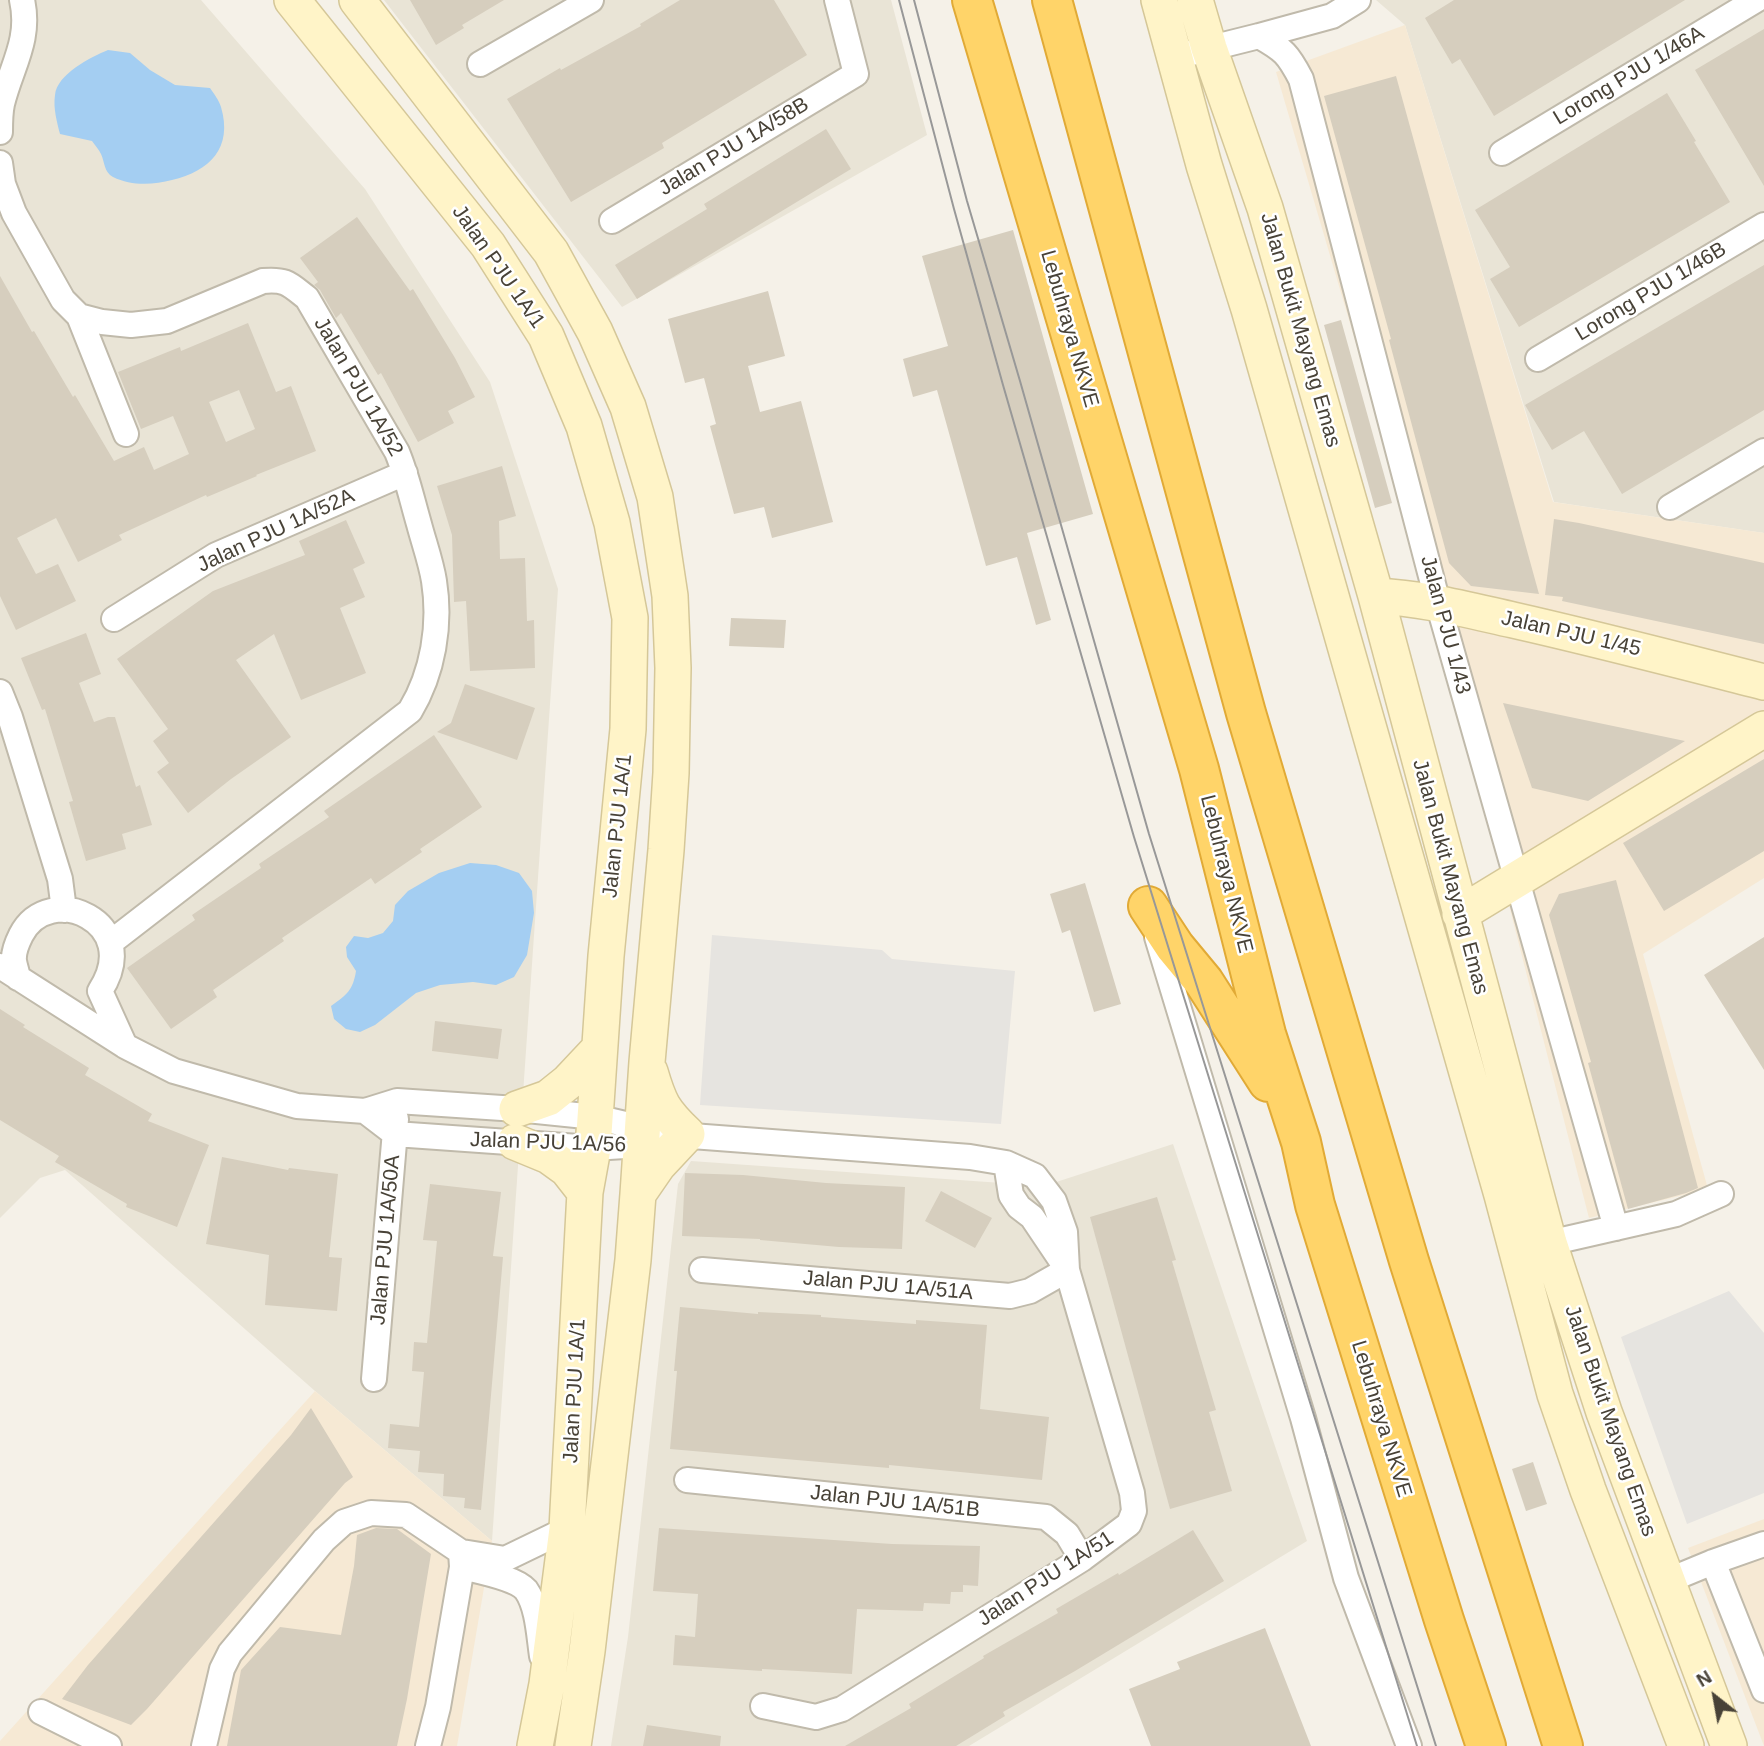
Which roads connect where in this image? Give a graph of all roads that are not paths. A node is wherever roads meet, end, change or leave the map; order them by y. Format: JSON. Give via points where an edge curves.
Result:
{"nodes":[{"id":1,"x":22,"y":0,"type":"edge"},
{"id":2,"x":292,"y":0,"type":"edge"},
{"id":3,"x":357,"y":0,"type":"edge"},
{"id":4,"x":591,"y":0,"type":"edge"},
{"id":5,"x":837,"y":0,"type":"edge"},
{"id":6,"x":972,"y":0,"type":"edge"},
{"id":7,"x":1052,"y":0,"type":"edge"},
{"id":8,"x":1159,"y":0,"type":"edge"},
{"id":9,"x":1195,"y":0,"type":"edge"},
{"id":10,"x":1358,"y":0,"type":"edge"},
{"id":11,"x":1756,"y":0,"type":"edge"},
{"id":12,"x":1259,"y":36,"type":"junction"},
{"id":13,"x":1209,"y":48,"type":"junction"},
{"id":14,"x":1175,"y":57,"type":"junction"},
{"id":15,"x":480,"y":64,"type":"dead end"},
{"id":16,"x":0,"y":132,"type":"edge"},
{"id":17,"x":1502,"y":153,"type":"dead end"},
{"id":18,"x":0,"y":163,"type":"edge"},
{"id":19,"x":612,"y":221,"type":"dead end"},
{"id":20,"x":1764,"y":225,"type":"edge"},
{"id":21,"x":79,"y":316,"type":"junction"},
{"id":22,"x":1538,"y":359,"type":"dead end"},
{"id":23,"x":125,"y":434,"type":"dead end"},
{"id":24,"x":1764,"y":451,"type":"edge"},
{"id":25,"x":405,"y":472,"type":"junction"},
{"id":26,"x":1670,"y":507,"type":"dead end"},
{"id":27,"x":1376,"y":596,"type":"junction"},
{"id":28,"x":1438,"y":603,"type":"junction"},
{"id":29,"x":114,"y":619,"type":"dead end"},
{"id":30,"x":1764,"y":682,"type":"edge"},
{"id":31,"x":0,"y":692,"type":"edge"},
{"id":32,"x":1764,"y":729,"type":"edge"},
{"id":33,"x":1517,"y":880,"type":"junction"},
{"id":34,"x":1148,"y":906,"type":"joint"},
{"id":35,"x":75,"y":912,"type":"junction"},
{"id":36,"x":1460,"y":914,"type":"junction"},
{"id":37,"x":12,"y":928,"type":"edge"},
{"id":38,"x":110,"y":943,"type":"junction"},
{"id":39,"x":9,"y":972,"type":"edge"},
{"id":40,"x":100,"y":991,"type":"junction"},
{"id":41,"x":62,"y":1007,"type":"junction"},
{"id":42,"x":125,"y":1046,"type":"junction"},
{"id":43,"x":599,"y":1049,"type":"junction"},
{"id":44,"x":647,"y":1062,"type":"junction"},
{"id":45,"x":397,"y":1101,"type":"junction"},
{"id":46,"x":365,"y":1111,"type":"junction"},
{"id":47,"x":516,"y":1126,"type":"junction"},
{"id":48,"x":594,"y":1132,"type":"junction"},
{"id":49,"x":395,"y":1134,"type":"junction"},
{"id":50,"x":645,"y":1135,"type":"junction"},
{"id":51,"x":687,"y":1135,"type":"junction"},
{"id":52,"x":1301,"y":1142,"type":"junction"},
{"id":53,"x":1006,"y":1163,"type":"joint"},
{"id":54,"x":585,"y":1192,"type":"junction"},
{"id":55,"x":638,"y":1194,"type":"junction"},
{"id":56,"x":1721,"y":1194,"type":"dead end"},
{"id":57,"x":1502,"y":1195,"type":"junction"},
{"id":58,"x":1616,"y":1228,"type":"junction"},
{"id":59,"x":1549,"y":1243,"type":"junction"},
{"id":60,"x":702,"y":1270,"type":"dead end"},
{"id":61,"x":1067,"y":1270,"type":"junction"},
{"id":62,"x":374,"y":1379,"type":"dead end"},
{"id":63,"x":1555,"y":1394,"type":"junction"},
{"id":64,"x":687,"y":1480,"type":"dead end"},
{"id":65,"x":567,"y":1529,"type":"junction"},
{"id":66,"x":1764,"y":1544,"type":"edge"},
{"id":67,"x":1082,"y":1559,"type":"junction"},
{"id":68,"x":462,"y":1560,"type":"junction"},
{"id":69,"x":1713,"y":1562,"type":"junction"},
{"id":70,"x":1667,"y":1581,"type":"junction"},
{"id":71,"x":1649,"y":1647,"type":"junction"},
{"id":72,"x":547,"y":1684,"type":"junction"},
{"id":73,"x":1764,"y":1690,"type":"edge"},
{"id":74,"x":763,"y":1706,"type":"dead end"},
{"id":75,"x":41,"y":1713,"type":"dead end"},
{"id":76,"x":108,"y":1746,"type":"edge"},
{"id":77,"x":204,"y":1746,"type":"edge"},
{"id":78,"x":428,"y":1746,"type":"edge"},
{"id":79,"x":535,"y":1746,"type":"edge"},
{"id":80,"x":573,"y":1746,"type":"edge"},
{"id":81,"x":1409,"y":1746,"type":"edge"},
{"id":82,"x":1486,"y":1746,"type":"edge"},
{"id":83,"x":1563,"y":1746,"type":"edge"},
{"id":84,"x":1686,"y":1746,"type":"edge"},
{"id":85,"x":1729,"y":1746,"type":"edge"}],
"edges":[{"from":1,"to":16,"type":"street","via":[[23,43],[1,107]]},
{"from":2,"to":43,"type":"main road","name":"Jalan PJU 1A/1","via":[[488,245],[546,337],[584,426],[609,511],[630,632],[628,729]]},
{"from":3,"to":44,"type":"main road","name":"Jalan PJU 1A/1","via":[[551,252],[628,407],[655,497],[670,596],[673,681],[666,850]]},
{"from":4,"to":15,"type":"street"},
{"from":5,"to":19,"type":"street","name":"Jalan PJU 1A/58B","via":[[856,74]]},
{"from":6,"to":52,"type":"highway","name":"Lebuhraya NKVE","via":[[1199,769],[1266,1034]]},
{"from":7,"to":83,"type":"highway","via":[[1246,713],[1409,1261]]},
{"from":8,"to":14,"type":"main road","name":"Jalan Bukit Mayang Emas"},
{"from":9,"to":13,"type":"main road","name":"Jalan Bukit Mayang Emas"},
{"from":10,"to":12,"type":"street","via":[[1332,16]]},
{"from":11,"to":17,"type":"street","name":"Lorong PJU 1/46A"},
{"from":12,"to":13,"type":"street"},
{"from":12,"to":28,"type":"street","name":"Jalan PJU 1/43","via":[[1280,47],[1301,79]]},
{"from":13,"to":14,"type":"street"},
{"from":13,"to":27,"type":"main road","name":"Jalan Bukit Mayang Emas","via":[[1265,208]]},
{"from":14,"to":57,"type":"main road","name":"Jalan Bukit Mayang Emas"},
{"from":18,"to":21,"type":"street","via":[[14,213],[63,300]]},
{"from":20,"to":22,"type":"street","name":"Lorong PJU 1/46B"},
{"from":21,"to":23,"type":"street"},
{"from":21,"to":25,"type":"street","name":"Jalan PJU 1A/52","via":[[131,325],[167,321],[263,282],[280,280],[307,298]]},
{"from":24,"to":26,"type":"street"},
{"from":25,"to":29,"type":"street","name":"Jalan PJU 1A/52A","via":[[216,555]]},
{"from":25,"to":38,"type":"street","name":"Jalan PJU 1A/52","via":[[436,600],[431,663],[410,711]]},
{"from":27,"to":28,"type":"main road","name":"Jalan PJU 1/45"},
{"from":27,"to":36,"type":"main road","name":"Jalan Bukit Mayang Emas"},
{"from":28,"to":30,"type":"main road","name":"Jalan PJU 1/45"},
{"from":28,"to":33,"type":"street","name":"Jalan PJU 1/43"},
{"from":31,"to":35,"type":"street","via":[[60,879]]},
{"from":32,"to":33,"type":"main road"},
{"from":33,"to":36,"type":"main road"},
{"from":33,"to":58,"type":"street","name":"Jalan PJU 1/43"},
{"from":34,"to":52,"type":"highway","via":[[1262,1070]]},
{"from":34,"to":81,"type":"street","via":[[1303,1418],[1346,1578]]},
{"from":35,"to":37,"type":"street","via":[[52,911]]},
{"from":35,"to":38,"type":"street","via":[[98,923]]},
{"from":36,"to":59,"type":"main road","name":"Jalan Bukit Mayang Emas"},
{"from":37,"to":39,"type":"street","via":[[16,944]]},
{"from":38,"to":40,"type":"street","via":[[113,964]]},
{"from":39,"to":41,"type":"street"},
{"from":40,"to":41,"type":"street","via":[[88,1001]]},
{"from":40,"to":42,"type":"street"},
{"from":41,"to":42,"type":"street"},
{"from":42,"to":46,"type":"street","via":[[174,1071],[297,1106]]},
{"from":43,"to":47,"type":"main road"},
{"from":43,"to":48,"type":"main road","name":"Jalan PJU 1A/1"},
{"from":44,"to":50,"type":"main road","name":"Jalan PJU 1A/1"},
{"from":44,"to":51,"type":"main road","via":[[658,1098]]},
{"from":45,"to":46,"type":"street","name":"Jalan PJU 1A/56"},
{"from":45,"to":47,"type":"street","name":"Jalan PJU 1A/56"},
{"from":45,"to":49,"type":"street","name":"Jalan PJU 1A/50A"},
{"from":46,"to":49,"type":"street"},
{"from":47,"to":48,"type":"street","name":"Jalan PJU 1A/56"},
{"from":47,"to":48,"type":"street","name":"Jalan PJU 1A/56"},
{"from":47,"to":49,"type":"street","name":"Jalan PJU 1A/56"},
{"from":47,"to":54,"type":"main road","via":[[567,1169]]},
{"from":48,"to":50,"type":"street","name":"Jalan PJU 1A/56"},
{"from":48,"to":54,"type":"main road","name":"Jalan PJU 1A/1"},
{"from":49,"to":62,"type":"street","name":"Jalan PJU 1A/50A"},
{"from":50,"to":51,"type":"street","name":"Jalan PJU 1A/56"},
{"from":50,"to":55,"type":"main road","name":"Jalan PJU 1A/1"},
{"from":51,"to":53,"type":"street","name":"Jalan PJU 1A/56"},
{"from":51,"to":55,"type":"main road"},
{"from":52,"to":82,"type":"highway","name":"Lebuhraya NKVE","via":[[1342,1294]]},
{"from":53,"to":61,"type":"street","name":"Jalan PJU 1A/51","via":[[1035,1177],[1054,1201],[1065,1232]]},
{"from":54,"to":65,"type":"main road","name":"Jalan PJU 1A/1"},
{"from":55,"to":80,"type":"main road","name":"Jalan PJU 1A/1"},
{"from":56,"to":58,"type":"street","via":[[1676,1214]]},
{"from":57,"to":59,"type":"main road","via":[[1522,1227],[1535,1239]]},
{"from":57,"to":63,"type":"main road","name":"Jalan Bukit Mayang Emas"},
{"from":58,"to":59,"type":"street"},
{"from":59,"to":63,"type":"main road","via":[[1540,1272],[1553,1335]]},
{"from":59,"to":70,"type":"main road","name":"Jalan Bukit Mayang Emas","via":[[1604,1412]]},
{"from":60,"to":61,"type":"street","name":"Jalan PJU 1A/51A","via":[[1010,1296],[1030,1291]]},
{"from":61,"to":67,"type":"street","name":"Jalan PJU 1A/51","via":[[1134,1511],[1129,1524]]},
{"from":63,"to":71,"type":"main road","name":"Jalan Bukit Mayang Emas"},
{"from":64,"to":67,"type":"street","name":"Jalan PJU 1A/51B","via":[[1046,1517],[1067,1534]]},
{"from":65,"to":68,"type":"street","via":[[505,1559]]},
{"from":65,"to":72,"type":"main road","name":"Jalan PJU 1A/1"},
{"from":66,"to":69,"type":"street"},
{"from":67,"to":74,"type":"street","name":"Jalan PJU 1A/51","via":[[842,1709],[816,1717]]},
{"from":68,"to":72,"type":"street","via":[[525,1588],[536,1612]]},
{"from":68,"to":77,"type":"street","via":[[406,1515],[371,1513],[344,1522],[230,1653]]},
{"from":68,"to":78,"type":"street"},
{"from":69,"to":70,"type":"street"},
{"from":69,"to":73,"type":"street"},
{"from":70,"to":71,"type":"main road","via":[[1648,1607]]},
{"from":70,"to":85,"type":"main road","name":"Jalan Bukit Mayang Emas"},
{"from":71,"to":84,"type":"main road","name":"Jalan Bukit Mayang Emas"},
{"from":72,"to":79,"type":"main road","name":"Jalan PJU 1A/1"},
{"from":75,"to":76,"type":"street"}]}
